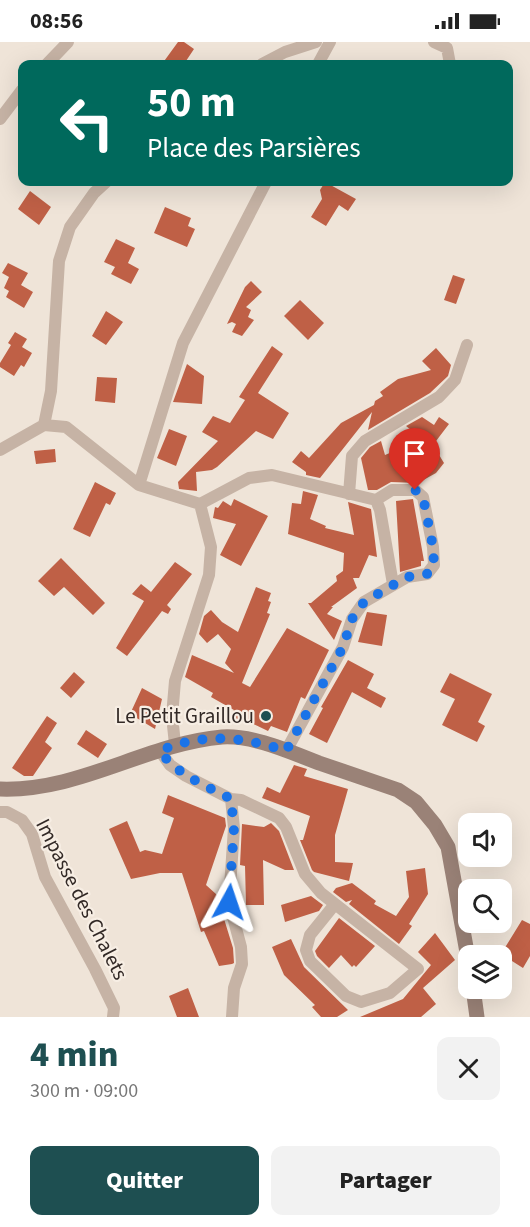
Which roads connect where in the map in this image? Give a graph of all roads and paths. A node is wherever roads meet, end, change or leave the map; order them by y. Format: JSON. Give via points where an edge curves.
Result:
{"nodes":[{"id":1,"x":68,"y":42,"type":"edge"},
{"id":2,"x":316,"y":42,"type":"edge"},
{"id":3,"x":330,"y":42,"type":"edge"},
{"id":4,"x":434,"y":42,"type":"edge"},
{"id":5,"x":50,"y":60,"type":"edge"},
{"id":6,"x":270,"y":60,"type":"edge"},
{"id":7,"x":320,"y":60,"type":"edge"},
{"id":8,"x":449,"y":60,"type":"edge"},
{"id":9,"x":18,"y":95,"type":"edge"},
{"id":10,"x":0,"y":119,"type":"edge"},
{"id":11,"x":102,"y":186,"type":"edge"},
{"id":12,"x":264,"y":186,"type":"edge"},
{"id":13,"x":467,"y":345,"type":"dead end"},
{"id":14,"x":44,"y":425,"type":"junction"},
{"id":15,"x":0,"y":450,"type":"edge"},
{"id":16,"x":139,"y":485,"type":"junction"},
{"id":17,"x":349,"y":494,"type":"junction"},
{"id":18,"x":376,"y":500,"type":"junction"},
{"id":19,"x":200,"y":504,"type":"junction"},
{"id":20,"x":393,"y":584,"type":"junction"},
{"id":21,"x":175,"y":744,"type":"junction"},
{"id":22,"x":160,"y":751,"type":"junction"},
{"id":23,"x":286,"y":751,"type":"junction"},
{"id":24,"x":0,"y":789,"type":"edge"},
{"id":25,"x":231,"y":799,"type":"junction"},
{"id":26,"x":0,"y":812,"type":"edge"},
{"id":27,"x":335,"y":904,"type":"junction"},
{"id":28,"x":466,"y":945,"type":"edge"},
{"id":29,"x":475,"y":999,"type":"edge"},
{"id":30,"x":113,"y":1017,"type":"edge"},
{"id":31,"x":232,"y":1017,"type":"edge"},
{"id":32,"x":477,"y":1017,"type":"edge"}],
"edges":[{"from":1,"to":5,"type":"street"},
{"from":2,"to":6,"type":"street"},
{"from":3,"to":7,"type":"street"},
{"from":4,"to":8,"type":"street","via":[[447,48]]},
{"from":9,"to":10,"type":"street"},
{"from":11,"to":14,"type":"street","via":[[70,227],[59,261],[51,392]]},
{"from":12,"to":16,"type":"street","via":[[183,343]]},
{"from":13,"to":17,"type":"street","via":[[455,380],[439,397],[365,441],[352,456]]},
{"from":14,"to":15,"type":"street"},
{"from":14,"to":16,"type":"street","via":[[66,427]]},
{"from":16,"to":19,"type":"street"},
{"from":17,"to":18,"type":"street"},
{"from":17,"to":19,"type":"street","via":[[272,475],[249,478]]},
{"from":18,"to":20,"type":"street"},
{"from":18,"to":20,"type":"street","via":[[392,490],[415,490],[423,497],[434,565],[427,574]]},
{"from":19,"to":21,"type":"street","via":[[211,547],[209,575],[175,681]]},
{"from":20,"to":23,"type":"street","via":[[364,602],[352,619],[343,647]]},
{"from":21,"to":22,"type":"street"},
{"from":21,"to":23,"type":"street","via":[[224,737],[260,742]]},
{"from":22,"to":24,"type":"street","via":[[71,782],[37,789]]},
{"from":22,"to":25,"type":"street","via":[[170,765],[186,776]]},
{"from":23,"to":28,"type":"street","via":[[398,790],[416,802],[448,847]]},
{"from":25,"to":27,"type":"street","via":[[279,818],[305,874]]},
{"from":25,"to":31,"type":"street","via":[[234,828],[229,902],[242,964],[234,988]]},
{"from":26,"to":30,"type":"street","name":"Impasse des Chalets","via":[[22,820],[32,834],[45,877],[100,978],[114,1008]]},
{"from":27,"to":27,"type":"street","via":[[418,969],[390,993],[361,1002],[346,996],[310,961],[306,950],[310,935]]},
{"from":29,"to":32,"type":"street"}]}
